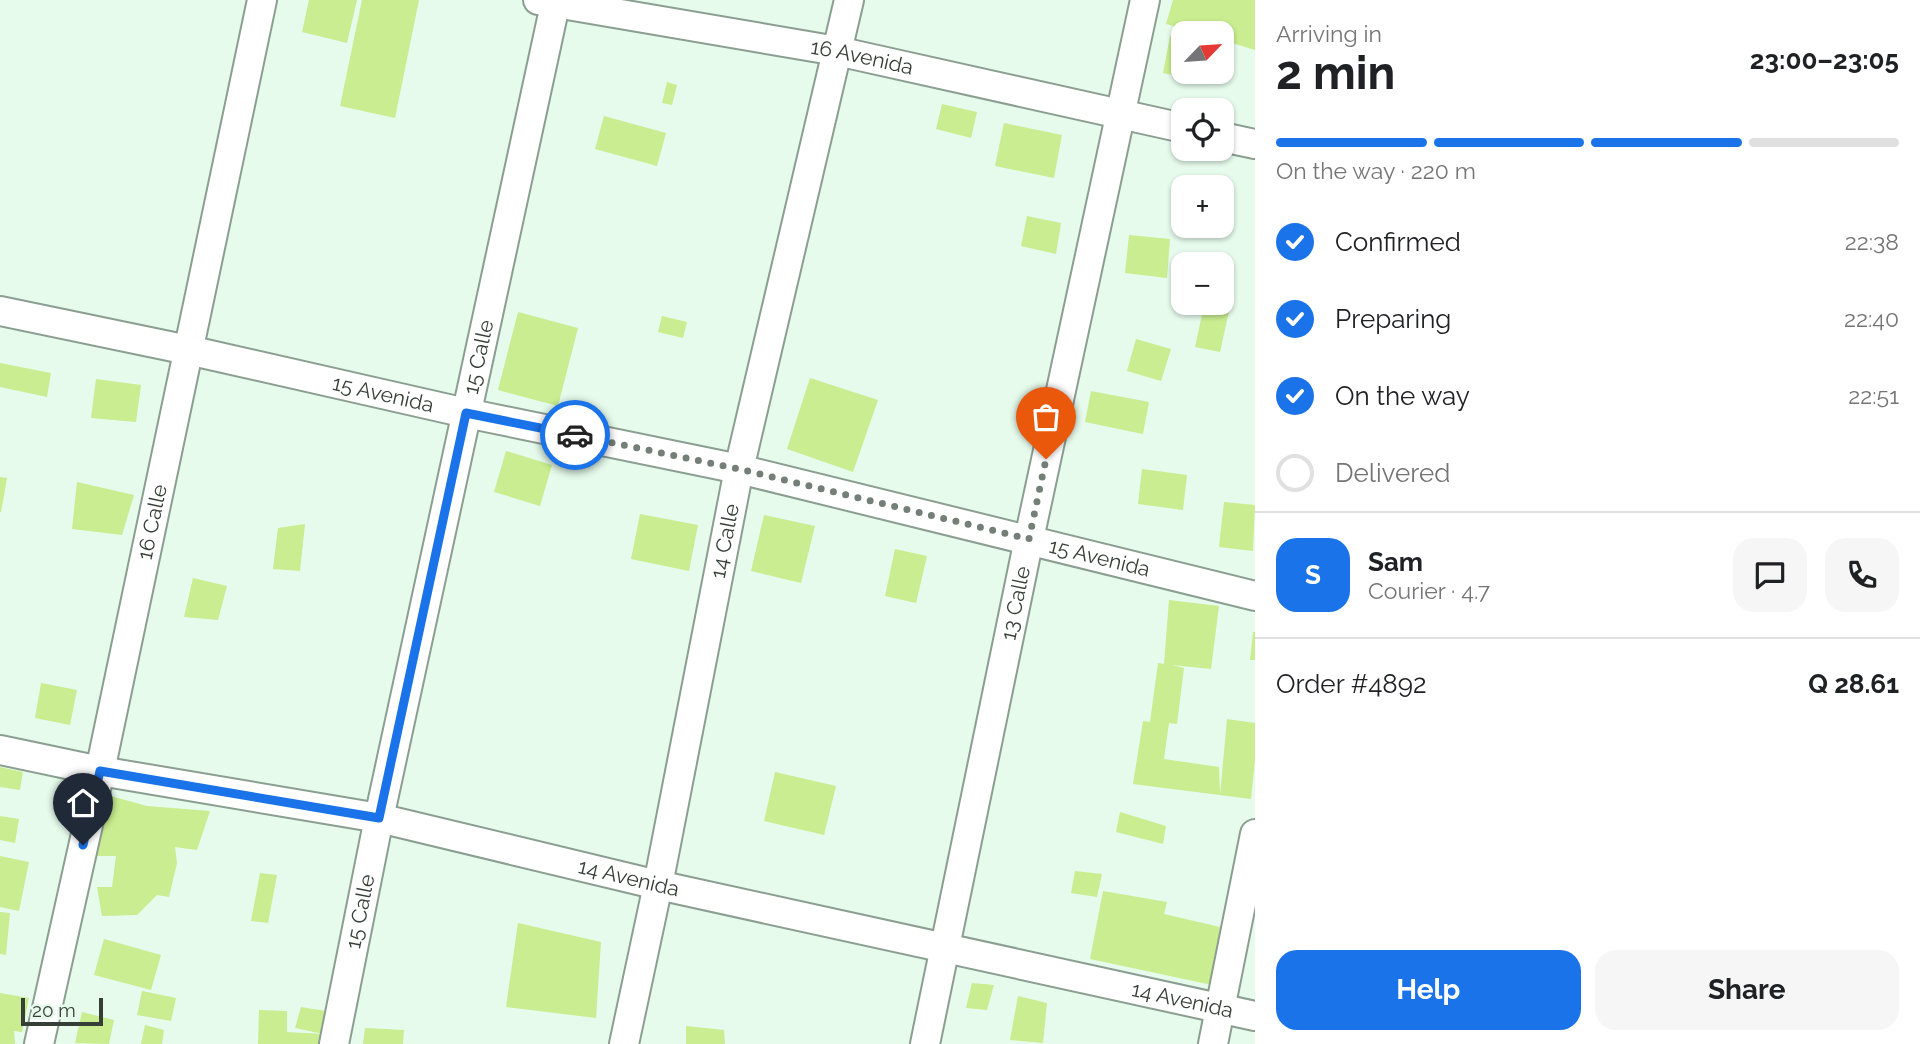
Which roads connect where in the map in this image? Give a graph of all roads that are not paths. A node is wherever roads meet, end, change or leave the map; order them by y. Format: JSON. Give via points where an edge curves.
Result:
{"nodes":[{"id":1,"x":262,"y":0,"type":"edge"},
{"id":2,"x":849,"y":0,"type":"edge"},
{"id":3,"x":1145,"y":0,"type":"edge"},
{"id":4,"x":549,"y":1,"type":"edge"},
{"id":5,"x":837,"y":51,"type":"junction"},
{"id":6,"x":1120,"y":114,"type":"junction"},
{"id":7,"x":1171,"y":125,"type":"edge"},
{"id":8,"x":1234,"y":140,"type":"edge"},
{"id":9,"x":1255,"y":144,"type":"edge"},
{"id":10,"x":0,"y":311,"type":"edge"},
{"id":11,"x":188,"y":350,"type":"junction"},
{"id":12,"x":466,"y":413,"type":"junction"},
{"id":13,"x":739,"y":469,"type":"junction"},
{"id":14,"x":1029,"y":539,"type":"junction"},
{"id":15,"x":1255,"y":596,"type":"edge"},
{"id":16,"x":0,"y":750,"type":"edge"},
{"id":17,"x":100,"y":771,"type":"junction"},
{"id":18,"x":379,"y":818,"type":"junction"},
{"id":19,"x":1255,"y":834,"type":"edge"},
{"id":20,"x":658,"y":885,"type":"junction"},
{"id":21,"x":946,"y":948,"type":"junction"},
{"id":22,"x":1220,"y":1007,"type":"junction"},
{"id":23,"x":1255,"y":1016,"type":"edge"},
{"id":24,"x":39,"y":1044,"type":"edge"},
{"id":25,"x":334,"y":1044,"type":"edge"},
{"id":26,"x":624,"y":1044,"type":"edge"},
{"id":27,"x":925,"y":1044,"type":"edge"},
{"id":28,"x":1213,"y":1044,"type":"edge"}],
"edges":[{"from":1,"to":11,"type":"street","name":"16 Calle"},
{"from":2,"to":5,"type":"street","name":"14 Calle"},
{"from":3,"to":6,"type":"street","name":"13 Calle"},
{"from":4,"to":5,"type":"street","name":"16 Avenida"},
{"from":4,"to":12,"type":"street","name":"15 Calle"},
{"from":5,"to":6,"type":"street","name":"16 Avenida"},
{"from":5,"to":13,"type":"street","name":"14 Calle"},
{"from":6,"to":7,"type":"street","name":"16 Avenida"},
{"from":6,"to":14,"type":"street","name":"13 Calle"},
{"from":8,"to":9,"type":"street"},
{"from":10,"to":11,"type":"street","name":"15 Avenida"},
{"from":11,"to":12,"type":"street","name":"15 Avenida"},
{"from":11,"to":17,"type":"street","name":"16 Calle"},
{"from":12,"to":13,"type":"street","name":"15 Avenida"},
{"from":12,"to":18,"type":"street","name":"15 Calle"},
{"from":13,"to":14,"type":"street","name":"15 Avenida"},
{"from":13,"to":20,"type":"street","name":"14 Calle"},
{"from":14,"to":15,"type":"street","name":"15 Avenida"},
{"from":14,"to":21,"type":"street","name":"13 Calle"},
{"from":16,"to":17,"type":"street","name":"14 Avenida"},
{"from":17,"to":18,"type":"street","name":"14 Avenida"},
{"from":17,"to":24,"type":"street","name":"16 Calle"},
{"from":18,"to":20,"type":"street","name":"14 Avenida"},
{"from":18,"to":25,"type":"street","name":"15 Calle"},
{"from":19,"to":22,"type":"street"},
{"from":20,"to":21,"type":"street","name":"14 Avenida"},
{"from":20,"to":26,"type":"street","name":"14 Calle"},
{"from":21,"to":22,"type":"street","name":"14 Avenida"},
{"from":21,"to":27,"type":"street","name":"13 Calle"},
{"from":22,"to":23,"type":"street","name":"14 Avenida"},
{"from":22,"to":28,"type":"street"}]}
